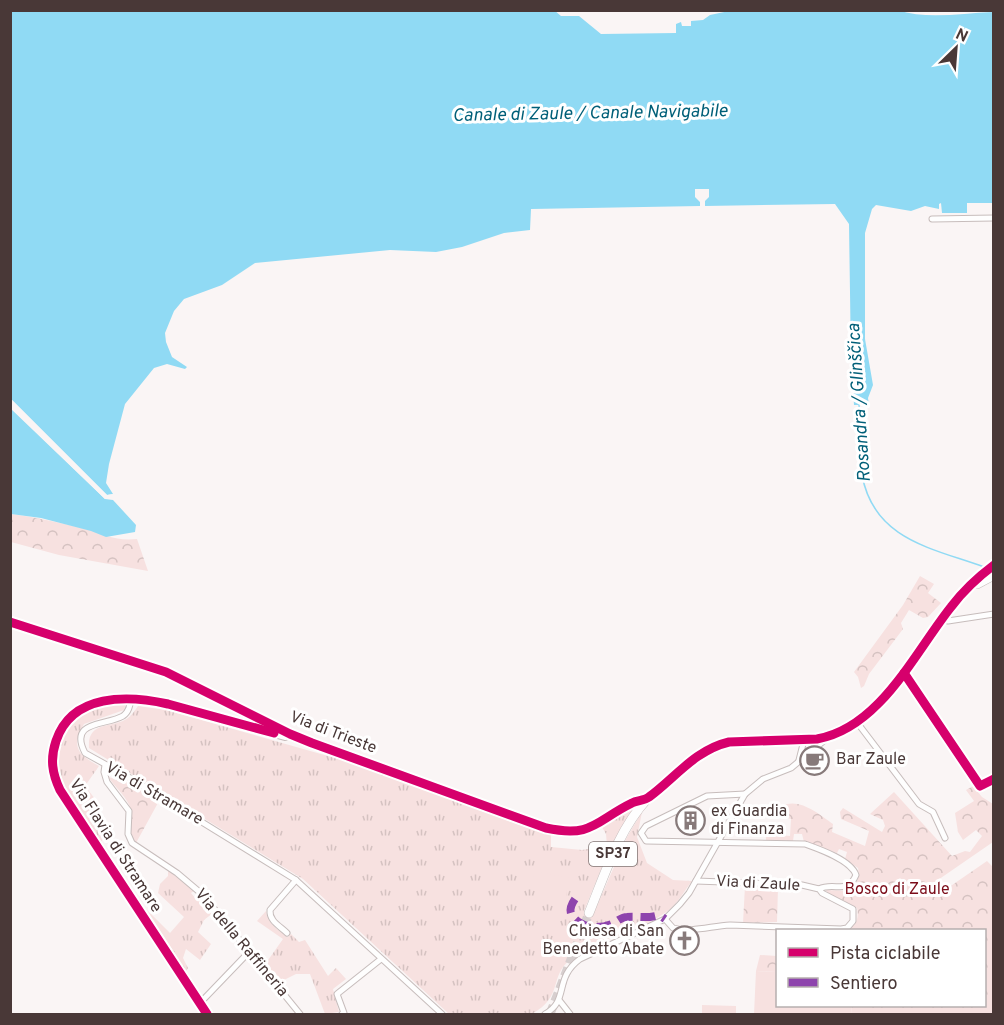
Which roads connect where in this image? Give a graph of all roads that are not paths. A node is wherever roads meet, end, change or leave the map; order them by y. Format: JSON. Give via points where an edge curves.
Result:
{"nodes":[{"id":1,"x":993,"y":218,"type":"edge"},
{"id":2,"x":932,"y":219,"type":"dead end"},
{"id":3,"x":993,"y":569,"type":"edge"},
{"id":4,"x":993,"y":614,"type":"edge"},
{"id":5,"x":942,"y":618,"type":"junction"},
{"id":6,"x":10,"y":622,"type":"edge"},
{"id":7,"x":904,"y":673,"type":"junction"},
{"id":8,"x":132,"y":699,"type":"junction"},
{"id":9,"x":856,"y":721,"type":"junction"},
{"id":10,"x":829,"y":737,"type":"junction"},
{"id":11,"x":804,"y":740,"type":"junction"},
{"id":12,"x":312,"y":743,"type":"junction"},
{"id":13,"x":799,"y":762,"type":"junction"},
{"id":14,"x":105,"y":765,"type":"junction"},
{"id":15,"x":993,"y":779,"type":"edge"},
{"id":16,"x":745,"y":794,"type":"junction"},
{"id":17,"x":647,"y":799,"type":"junction"},
{"id":18,"x":945,"y":838,"type":"dead end"},
{"id":19,"x":716,"y":842,"type":"junction"},
{"id":20,"x":296,"y":880,"type":"junction"},
{"id":21,"x":696,"y":881,"type":"junction"},
{"id":22,"x":819,"y":889,"type":"junction"},
{"id":23,"x":589,"y":913,"type":"tunnel mouth"},
{"id":24,"x":664,"y":919,"type":"junction"},
{"id":25,"x":287,"y":933,"type":"dead end"},
{"id":26,"x":249,"y":952,"type":"junction"},
{"id":27,"x":381,"y":959,"type":"junction"},
{"id":28,"x":559,"y":1000,"type":"junction"},
{"id":29,"x":200,"y":1003,"type":"junction"},
{"id":30,"x":207,"y":1014,"type":"edge"},
{"id":31,"x":300,"y":1014,"type":"edge"},
{"id":32,"x":342,"y":1014,"type":"edge"},
{"id":33,"x":442,"y":1014,"type":"edge"},
{"id":34,"x":545,"y":1014,"type":"edge"},
{"id":35,"x":570,"y":1014,"type":"edge"}],
"edges":[{"from":1,"to":2,"type":"street"},
{"from":3,"to":5,"type":"main road","number":"SP37","via":[[960,595]]},
{"from":4,"to":5,"type":"street","via":[[948,621]]},
{"from":5,"to":7,"type":"main road","number":"SP37"},
{"from":6,"to":12,"type":"street","name":"Via di Trieste","via":[[173,675]]},
{"from":7,"to":9,"type":"main road","number":"SP37"},
{"from":7,"to":15,"type":"street","via":[[980,786]]},
{"from":8,"to":12,"type":"street","name":"Via Flavia di Stramare","via":[[168,704]]},
{"from":8,"to":14,"type":"street","name":"Via di Stramare","via":[[123,716],[93,724],[82,733],[80,741],[85,753]]},
{"from":8,"to":29,"type":"street","name":"Via Flavia di Stramare","via":[[94,703],[74,714],[55,743],[52,766],[74,814]]},
{"from":9,"to":10,"type":"main road","number":"SP37"},
{"from":9,"to":18,"type":"street","via":[[919,804],[933,812]]},
{"from":10,"to":11,"type":"main road","number":"SP37"},
{"from":10,"to":13,"type":"street","name":"Via di Zaule"},
{"from":11,"to":13,"type":"street"},
{"from":11,"to":17,"type":"main road","number":"SP37","via":[[719,745],[688,763]]},
{"from":12,"to":17,"type":"street","name":"Via di Trieste","via":[[562,831],[591,828],[631,803]]},
{"from":13,"to":16,"type":"street","name":"Via di Zaule","via":[[763,779]]},
{"from":14,"to":20,"type":"street","name":"Via di Stramare"},
{"from":14,"to":26,"type":"street","name":"Via della Raffineria","via":[[107,782],[129,811],[128,834],[132,843],[203,895]]},
{"from":16,"to":19,"type":"street","name":"Via di Zaule"},
{"from":16,"to":19,"type":"street","name":"Via di Zaule","via":[[702,798],[646,826],[641,833],[646,841]]},
{"from":17,"to":23,"type":"main road","number":"SP37","via":[[621,838]]},
{"from":19,"to":21,"type":"street","name":"Via di Zaule"},
{"from":19,"to":22,"type":"street","name":"Via di Zaule","via":[[805,844],[855,871],[851,885]]},
{"from":20,"to":25,"type":"street","via":[[270,910],[269,916]]},
{"from":20,"to":27,"type":"street","name":"Via di Stramare"},
{"from":21,"to":22,"type":"street","name":"Via di Zaule"},
{"from":21,"to":24,"type":"street","name":"Via di Zaule"},
{"from":22,"to":24,"type":"street","name":"Via di Zaule","via":[[853,909],[851,925],[841,929],[730,925],[690,930],[673,928]]},
{"from":24,"to":28,"type":"street","name":"Via di Zaule","via":[[572,964],[562,981]]},
{"from":26,"to":29,"type":"street"},
{"from":26,"to":31,"type":"street","name":"Via della Raffineria"},
{"from":27,"to":32,"type":"street","via":[[337,994]]},
{"from":27,"to":33,"type":"street","name":"Via di Stramare"},
{"from":28,"to":34,"type":"street","name":"Via di Zaule"},
{"from":28,"to":35,"type":"street"},
{"from":29,"to":30,"type":"street","name":"Via Flavia di Stramare"}]}
